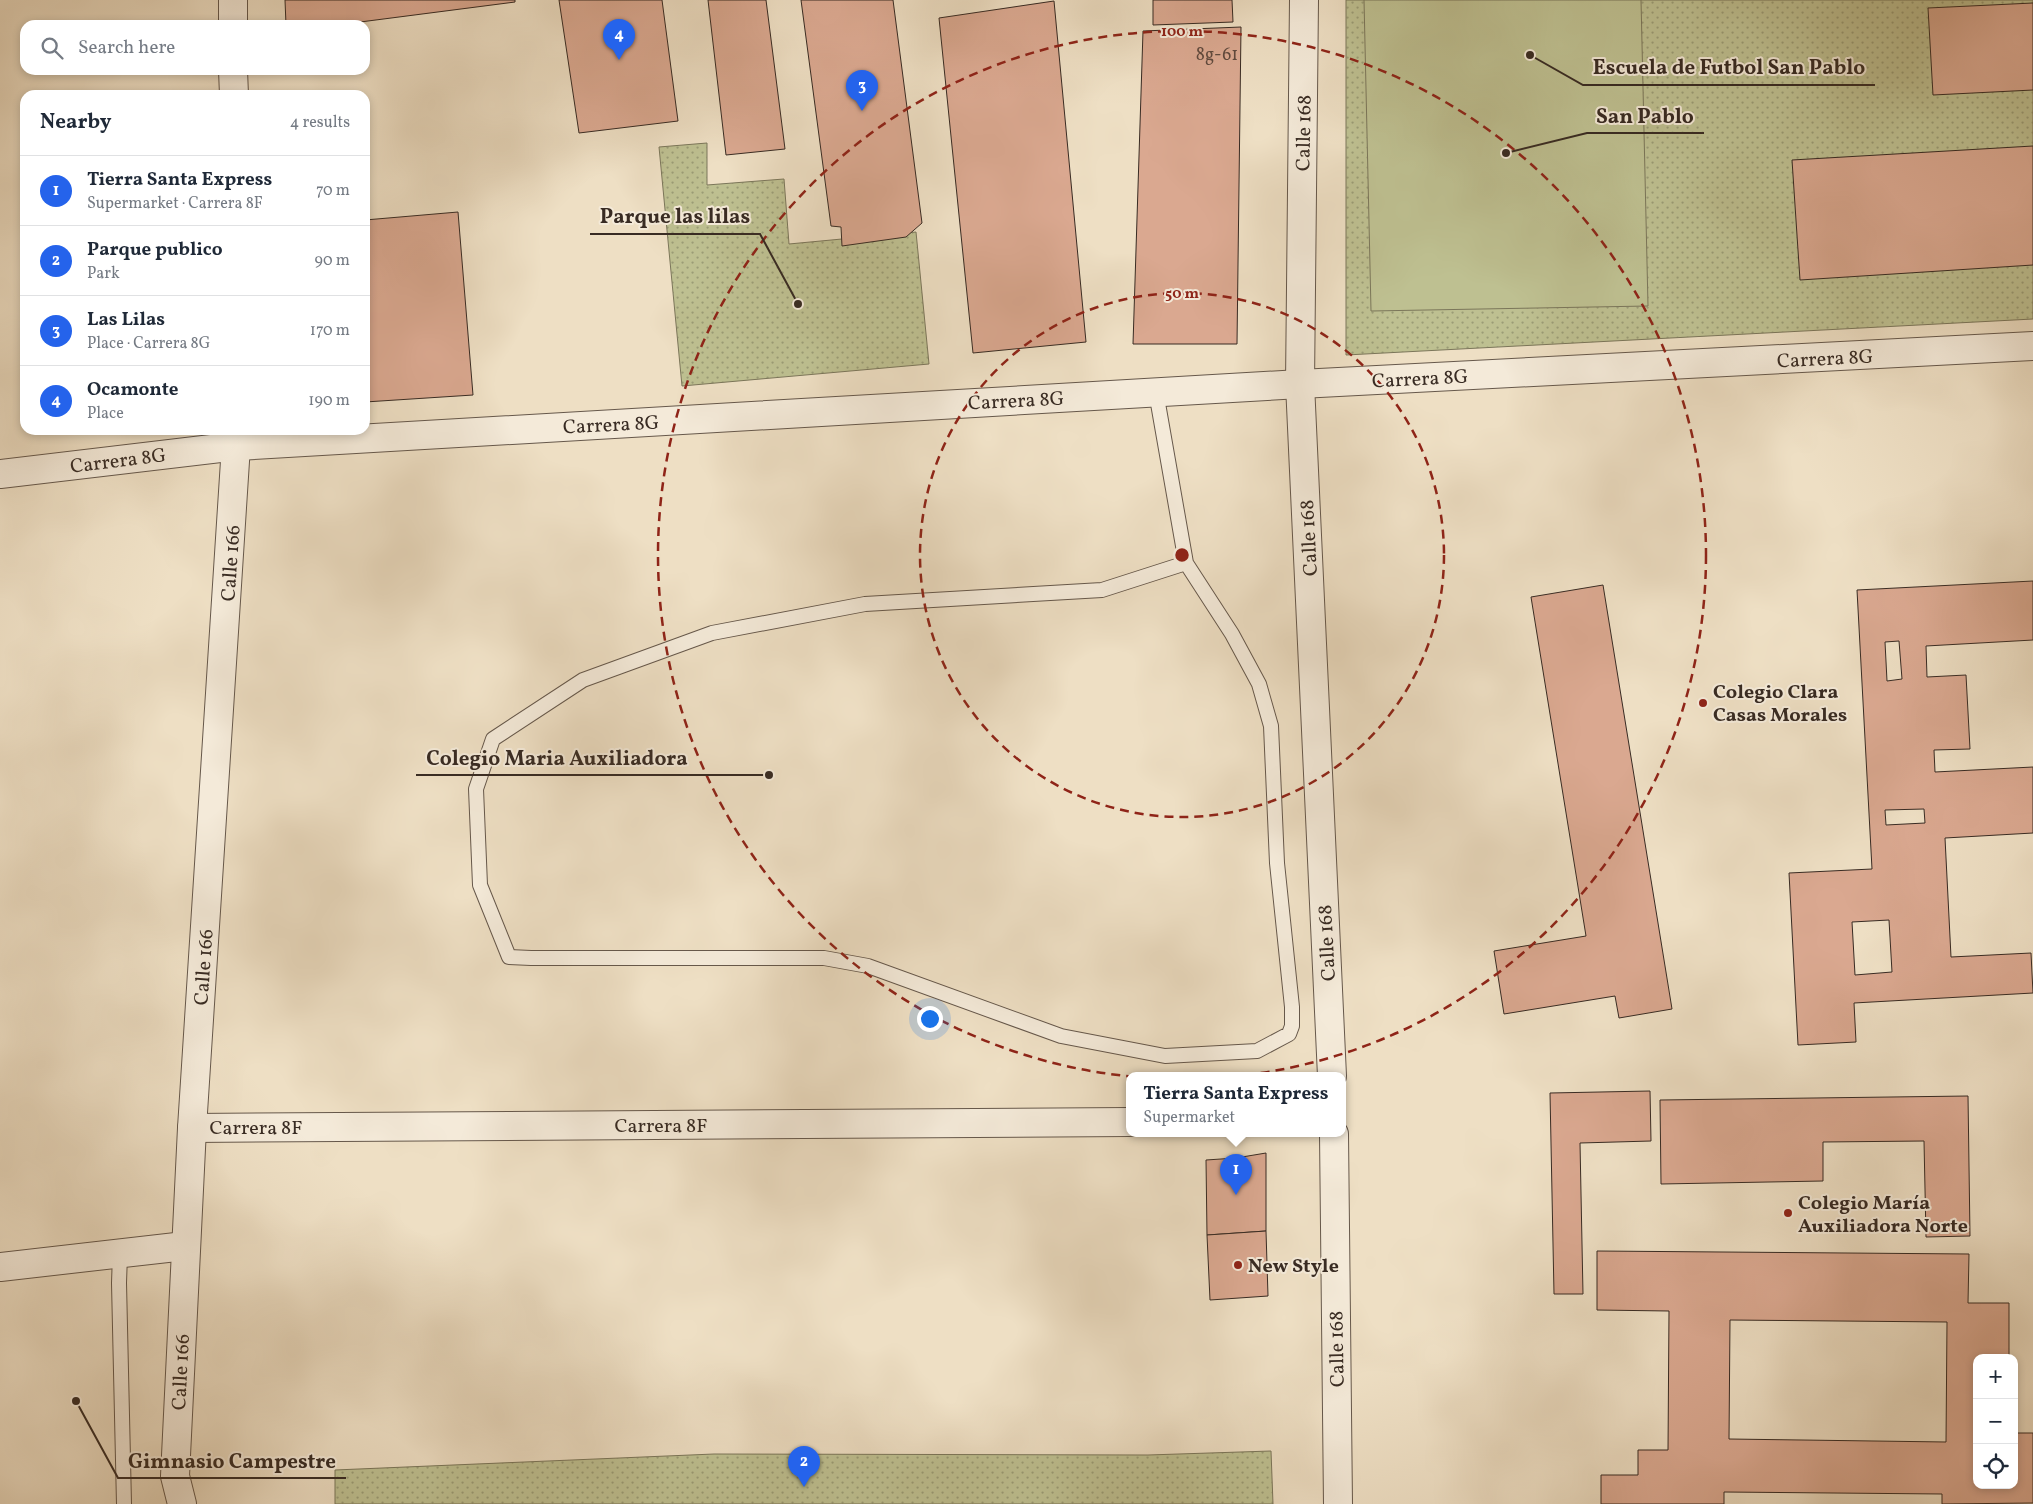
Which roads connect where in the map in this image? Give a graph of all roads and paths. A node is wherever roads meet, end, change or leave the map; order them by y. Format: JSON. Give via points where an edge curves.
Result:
{"nodes":[{"id":1,"x":233,"y":0,"type":"edge"},
{"id":2,"x":1304,"y":0,"type":"edge"},
{"id":3,"x":233,"y":20,"type":"edge"},
{"id":4,"x":233,"y":75,"type":"edge"},
{"id":5,"x":234,"y":90,"type":"edge"},
{"id":6,"x":2033,"y":346,"type":"edge"},
{"id":7,"x":1300,"y":384,"type":"junction"},
{"id":8,"x":1156,"y":392,"type":"junction"},
{"id":9,"x":370,"y":431,"type":"edge"},
{"id":10,"x":297,"y":435,"type":"edge"},
{"id":11,"x":237,"y":438,"type":"edge"},
{"id":12,"x":0,"y":474,"type":"edge"},
{"id":13,"x":1186,"y":563,"type":"junction"},
{"id":14,"x":1332,"y":1072,"type":"edge"},
{"id":15,"x":1126,"y":1122,"type":"edge"},
{"id":16,"x":192,"y":1128,"type":"junction"},
{"id":17,"x":1334,"y":1137,"type":"edge"},
{"id":18,"x":185,"y":1246,"type":"junction"},
{"id":19,"x":120,"y":1254,"type":"junction"},
{"id":20,"x":0,"y":1267,"type":"edge"},
{"id":21,"x":124,"y":1504,"type":"edge"},
{"id":22,"x":182,"y":1504,"type":"edge"},
{"id":23,"x":1338,"y":1504,"type":"edge"}],
"edges":[{"from":1,"to":3,"type":"street"},
{"from":2,"to":7,"type":"street","name":"Calle 168"},
{"from":4,"to":5,"type":"street"},
{"from":6,"to":7,"type":"street","name":"Carrera 8G"},
{"from":7,"to":8,"type":"street","name":"Carrera 8G"},
{"from":7,"to":14,"type":"street","name":"Calle 168"},
{"from":8,"to":9,"type":"street","name":"Carrera 8G"},
{"from":8,"to":13,"type":"lane"},
{"from":10,"to":11,"type":"street","name":"Carrera 8G"},
{"from":11,"to":12,"type":"street","name":"Carrera 8G"},
{"from":11,"to":16,"type":"street","name":"Calle 166"},
{"from":13,"to":13,"type":"lane","via":[[1102,590],[865,604],[712,633],[583,680],[494,739],[476,789],[480,885],[509,956],[824,958],[868,966],[1060,1036],[1164,1056],[1257,1051],[1288,1034],[1292,1026],[1292,1008],[1277,863],[1271,726],[1259,684],[1232,634]]},
{"from":15,"to":16,"type":"street","name":"Carrera 8F"},
{"from":16,"to":18,"type":"street","name":"Calle 166"},
{"from":17,"to":23,"type":"street","name":"Calle 168"},
{"from":18,"to":19,"type":"street"},
{"from":18,"to":22,"type":"street","name":"Calle 166","via":[[175,1476]]},
{"from":19,"to":20,"type":"street"},
{"from":19,"to":21,"type":"lane"}]}
